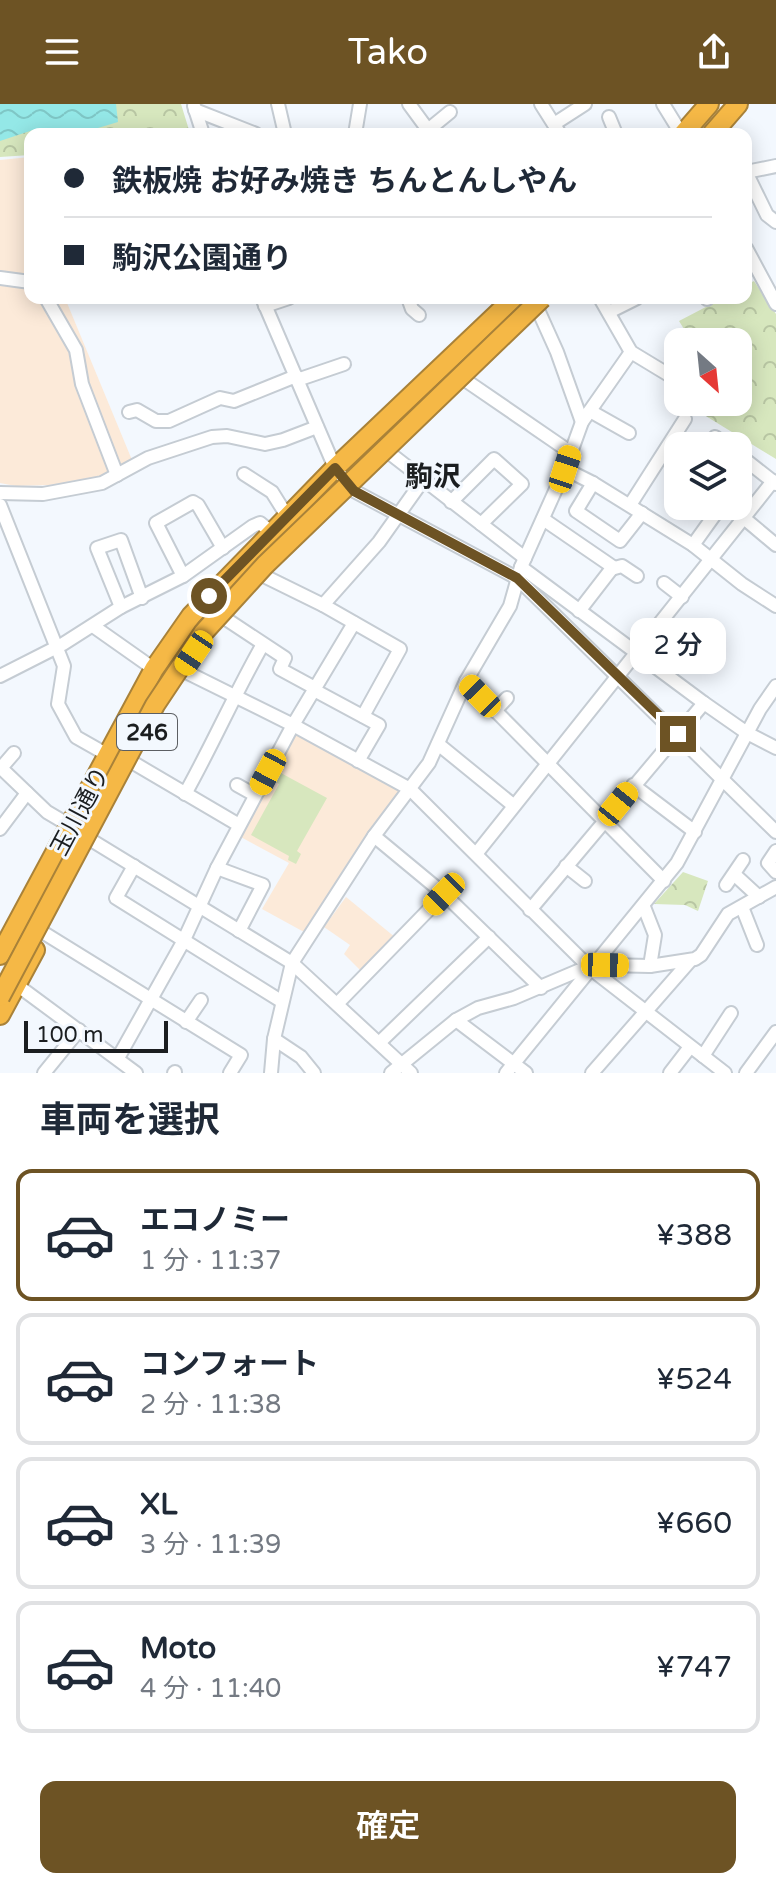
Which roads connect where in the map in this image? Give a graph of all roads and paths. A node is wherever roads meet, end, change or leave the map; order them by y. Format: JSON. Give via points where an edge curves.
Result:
{"nodes":[{"id":1,"x":278,"y":104,"type":"edge"},
{"id":2,"x":360,"y":104,"type":"edge"},
{"id":3,"x":409,"y":104,"type":"edge"},
{"id":4,"x":541,"y":104,"type":"edge"},
{"id":5,"x":585,"y":104,"type":"edge"},
{"id":6,"x":663,"y":104,"type":"edge"},
{"id":7,"x":700,"y":104,"type":"edge"},
{"id":8,"x":709,"y":104,"type":"edge"},
{"id":9,"x":725,"y":104,"type":"edge"},
{"id":10,"x":738,"y":104,"type":"edge"},
{"id":11,"x":195,"y":107,"type":"edge"},
{"id":12,"x":450,"y":112,"type":"dead end"},
{"id":13,"x":609,"y":117,"type":"dead end"},
{"id":14,"x":201,"y":128,"type":"edge"},
{"id":15,"x":242,"y":128,"type":"edge"},
{"id":16,"x":284,"y":128,"type":"edge"},
{"id":17,"x":356,"y":128,"type":"edge"},
{"id":18,"x":427,"y":128,"type":"edge"},
{"id":19,"x":430,"y":128,"type":"edge"},
{"id":20,"x":556,"y":128,"type":"edge"},
{"id":21,"x":558,"y":128,"type":"edge"},
{"id":22,"x":614,"y":128,"type":"edge"},
{"id":23,"x":676,"y":128,"type":"edge"},
{"id":24,"x":683,"y":128,"type":"edge"},
{"id":25,"x":684,"y":128,"type":"edge"},
{"id":26,"x":704,"y":128,"type":"edge"},
{"id":27,"x":717,"y":128,"type":"edge"},
{"id":28,"x":776,"y":166,"type":"edge"},
{"id":29,"x":752,"y":171,"type":"edge"},
{"id":30,"x":752,"y":184,"type":"edge"},
{"id":31,"x":775,"y":222,"type":"edge"},
{"id":32,"x":752,"y":259,"type":"edge"},
{"id":33,"x":0,"y":278,"type":"edge"},
{"id":34,"x":24,"y":281,"type":"edge"},
{"id":35,"x":49,"y":304,"type":"edge"},
{"id":36,"x":264,"y":304,"type":"edge"},
{"id":37,"x":410,"y":304,"type":"edge"},
{"id":38,"x":508,"y":304,"type":"edge"},
{"id":39,"x":518,"y":304,"type":"edge"},
{"id":40,"x":604,"y":304,"type":"edge"},
{"id":41,"x":625,"y":304,"type":"edge"},
{"id":42,"x":776,"y":304,"type":"edge"},
{"id":43,"x":540,"y":305,"type":"edge"},
{"id":44,"x":609,"y":312,"type":"junction"},
{"id":45,"x":419,"y":315,"type":"dead end"},
{"id":46,"x":631,"y":352,"type":"junction"},
{"id":47,"x":344,"y":364,"type":"dead end"},
{"id":48,"x":664,"y":372,"type":"edge"},
{"id":49,"x":296,"y":378,"type":"junction"},
{"id":50,"x":468,"y":382,"type":"junction"},
{"id":51,"x":590,"y":411,"type":"junction"},
{"id":52,"x":129,"y":412,"type":"dead end"},
{"id":53,"x":685,"y":419,"type":"dead end"},
{"id":54,"x":582,"y":422,"type":"junction"},
{"id":55,"x":317,"y":427,"type":"junction"},
{"id":56,"x":629,"y":433,"type":"dead end"},
{"id":57,"x":570,"y":452,"type":"junction"},
{"id":58,"x":392,"y":455,"type":"junction"},
{"id":59,"x":752,"y":465,"type":"edge"},
{"id":60,"x":335,"y":468,"type":"junction"},
{"id":61,"x":565,"y":469,"type":"junction"},
{"id":62,"x":244,"y":474,"type":"dead end"},
{"id":63,"x":117,"y":475,"type":"junction"},
{"id":64,"x":423,"y":480,"type":"junction"},
{"id":65,"x":774,"y":482,"type":"edge"},
{"id":66,"x":593,"y":483,"type":"junction"},
{"id":67,"x":354,"y":491,"type":"junction"},
{"id":68,"x":0,"y":493,"type":"edge"},
{"id":69,"x":451,"y":502,"type":"junction"},
{"id":70,"x":0,"y":505,"type":"edge"},
{"id":71,"x":630,"y":505,"type":"junction"},
{"id":72,"x":752,"y":510,"type":"edge"},
{"id":73,"x":642,"y":513,"type":"junction"},
{"id":74,"x":287,"y":516,"type":"junction"},
{"id":75,"x":398,"y":516,"type":"junction"},
{"id":76,"x":543,"y":519,"type":"junction"},
{"id":77,"x":711,"y":520,"type":"edge"},
{"id":78,"x":744,"y":520,"type":"edge"},
{"id":79,"x":746,"y":520,"type":"edge"},
{"id":80,"x":481,"y":524,"type":"junction"},
{"id":81,"x":271,"y":532,"type":"junction"},
{"id":82,"x":693,"y":545,"type":"junction"},
{"id":83,"x":776,"y":545,"type":"edge"},
{"id":84,"x":223,"y":548,"type":"junction"},
{"id":85,"x":712,"y":561,"type":"junction"},
{"id":86,"x":521,"y":567,"type":"junction"},
{"id":87,"x":611,"y":569,"type":"junction"},
{"id":88,"x":262,"y":575,"type":"junction"},
{"id":89,"x":183,"y":576,"type":"junction"},
{"id":90,"x":637,"y":576,"type":"dead end"},
{"id":91,"x":664,"y":583,"type":"dead end"},
{"id":92,"x":682,"y":597,"type":"junction"},
{"id":93,"x":142,"y":598,"type":"junction"},
{"id":94,"x":323,"y":605,"type":"junction"},
{"id":95,"x":776,"y":606,"type":"edge"},
{"id":96,"x":121,"y":607,"type":"junction"},
{"id":97,"x":579,"y":611,"type":"junction"},
{"id":98,"x":223,"y":617,"type":"junction"},
{"id":99,"x":354,"y":623,"type":"junction"},
{"id":100,"x":93,"y":626,"type":"junction"},
{"id":101,"x":263,"y":644,"type":"junction"},
{"id":102,"x":55,"y":648,"type":"junction"},
{"id":103,"x":636,"y":653,"type":"junction"},
{"id":104,"x":154,"y":669,"type":"junction"},
{"id":105,"x":182,"y":670,"type":"junction"},
{"id":106,"x":618,"y":675,"type":"junction"},
{"id":107,"x":0,"y":676,"type":"edge"},
{"id":108,"x":466,"y":681,"type":"junction"},
{"id":109,"x":776,"y":686,"type":"edge"},
{"id":110,"x":314,"y":689,"type":"junction"},
{"id":111,"x":233,"y":695,"type":"junction"},
{"id":112,"x":507,"y":698,"type":"dead end"},
{"id":113,"x":704,"y":703,"type":"junction"},
{"id":114,"x":495,"y":711,"type":"junction"},
{"id":115,"x":363,"y":716,"type":"junction"},
{"id":116,"x":293,"y":725,"type":"junction"},
{"id":117,"x":747,"y":733,"type":"junction"},
{"id":118,"x":678,"y":734,"type":"junction"},
{"id":119,"x":438,"y":744,"type":"junction"},
{"id":120,"x":776,"y":748,"type":"edge"},
{"id":121,"x":14,"y":753,"type":"dead end"},
{"id":122,"x":106,"y":754,"type":"junction"},
{"id":123,"x":358,"y":761,"type":"junction"},
{"id":124,"x":132,"y":762,"type":"junction"},
{"id":125,"x":546,"y":763,"type":"junction"},
{"id":126,"x":0,"y":768,"type":"edge"},
{"id":127,"x":723,"y":780,"type":"junction"},
{"id":128,"x":237,"y":785,"type":"dead end"},
{"id":129,"x":633,"y":785,"type":"junction"},
{"id":130,"x":410,"y":789,"type":"junction"},
{"id":131,"x":27,"y":793,"type":"junction"},
{"id":132,"x":185,"y":794,"type":"junction"},
{"id":133,"x":255,"y":795,"type":"junction"},
{"id":134,"x":513,"y":805,"type":"junction"},
{"id":135,"x":603,"y":822,"type":"junction"},
{"id":136,"x":69,"y":825,"type":"junction"},
{"id":137,"x":239,"y":825,"type":"junction"},
{"id":138,"x":0,"y":829,"type":"edge"},
{"id":139,"x":695,"y":832,"type":"junction"},
{"id":140,"x":776,"y":832,"type":"edge"},
{"id":141,"x":374,"y":836,"type":"junction"},
{"id":142,"x":91,"y":840,"type":"junction"},
{"id":143,"x":776,"y":851,"type":"edge"},
{"id":144,"x":476,"y":854,"type":"junction"},
{"id":145,"x":743,"y":860,"type":"dead end"},
{"id":146,"x":134,"y":866,"type":"junction"},
{"id":147,"x":566,"y":866,"type":"junction"},
{"id":148,"x":217,"y":868,"type":"junction"},
{"id":149,"x":776,"y":872,"type":"edge"},
{"id":150,"x":585,"y":881,"type":"dead end"},
{"id":151,"x":664,"y":881,"type":"junction"},
{"id":152,"x":776,"y":887,"type":"edge"},
{"id":153,"x":444,"y":894,"type":"junction"},
{"id":154,"x":759,"y":897,"type":"junction"},
{"id":155,"x":644,"y":907,"type":"junction"},
{"id":156,"x":742,"y":907,"type":"junction"},
{"id":157,"x":201,"y":908,"type":"junction"},
{"id":158,"x":530,"y":910,"type":"junction"},
{"id":159,"x":239,"y":931,"type":"junction"},
{"id":160,"x":44,"y":933,"type":"junction"},
{"id":161,"x":489,"y":937,"type":"junction"},
{"id":162,"x":183,"y":942,"type":"junction"},
{"id":163,"x":757,"y":945,"type":"dead end"},
{"id":164,"x":0,"y":955,"type":"edge"},
{"id":165,"x":689,"y":962,"type":"junction"},
{"id":166,"x":292,"y":963,"type":"junction"},
{"id":167,"x":650,"y":966,"type":"junction"},
{"id":168,"x":591,"y":969,"type":"junction"},
{"id":169,"x":0,"y":971,"type":"edge"},
{"id":170,"x":17,"y":985,"type":"junction"},
{"id":171,"x":541,"y":988,"type":"junction"},
{"id":172,"x":0,"y":997,"type":"edge"},
{"id":173,"x":201,"y":1000,"type":"dead end"},
{"id":174,"x":150,"y":1001,"type":"junction"},
{"id":175,"x":281,"y":1001,"type":"junction"},
{"id":176,"x":338,"y":1003,"type":"junction"},
{"id":177,"x":646,"y":1011,"type":"junction"},
{"id":178,"x":731,"y":1013,"type":"dead end"},
{"id":179,"x":0,"y":1015,"type":"edge"},
{"id":180,"x":456,"y":1020,"type":"junction"},
{"id":181,"x":186,"y":1022,"type":"junction"},
{"id":182,"x":79,"y":1030,"type":"junction"},
{"id":183,"x":776,"y":1032,"type":"edge"},
{"id":184,"x":274,"y":1039,"type":"junction"},
{"id":185,"x":380,"y":1042,"type":"junction"},
{"id":186,"x":690,"y":1047,"type":"junction"},
{"id":187,"x":703,"y":1056,"type":"junction"},
{"id":188,"x":118,"y":1058,"type":"junction"},
{"id":189,"x":407,"y":1068,"type":"edge"},
{"id":190,"x":510,"y":1068,"type":"edge"},
{"id":191,"x":44,"y":1073,"type":"edge"},
{"id":192,"x":136,"y":1073,"type":"edge"},
{"id":193,"x":230,"y":1073,"type":"edge"},
{"id":194,"x":271,"y":1073,"type":"edge"},
{"id":195,"x":314,"y":1073,"type":"edge"},
{"id":196,"x":391,"y":1073,"type":"edge"},
{"id":197,"x":526,"y":1073,"type":"edge"},
{"id":198,"x":592,"y":1073,"type":"edge"},
{"id":199,"x":670,"y":1073,"type":"edge"},
{"id":200,"x":725,"y":1073,"type":"edge"},
{"id":201,"x":746,"y":1073,"type":"edge"}],
"edges":[{"from":1,"to":16,"type":"street"},
{"from":2,"to":17,"type":"street"},
{"from":3,"to":18,"type":"street"},
{"from":4,"to":20,"type":"street"},
{"from":5,"to":21,"type":"street"},
{"from":6,"to":23,"type":"street"},
{"from":7,"to":24,"type":"highway"},
{"from":8,"to":25,"type":"highway"},
{"from":9,"to":26,"type":"highway"},
{"from":10,"to":27,"type":"highway"},
{"from":11,"to":14,"type":"street"},
{"from":11,"to":15,"type":"street"},
{"from":12,"to":19,"type":"street"},
{"from":13,"to":22,"type":"street"},
{"from":28,"to":29,"type":"street"},
{"from":30,"to":31,"type":"street"},
{"from":32,"to":42,"type":"street"},
{"from":33,"to":34,"type":"street"},
{"from":35,"to":63,"type":"street","via":[[76,350],[82,384]]},
{"from":36,"to":49,"type":"street"},
{"from":37,"to":45,"type":"street"},
{"from":38,"to":60,"type":"highway","name":"玉川通り","number":"246"},
{"from":39,"to":169,"type":"highway","via":[[191,627],[142,703]]},
{"from":40,"to":44,"type":"street"},
{"from":41,"to":44,"type":"street"},
{"from":43,"to":50,"type":"highway","name":"玉川通り","number":"246"},
{"from":43,"to":54,"type":"street"},
{"from":43,"to":172,"type":"highway","bridge":true,"via":[[265,565],[203,633],[155,705]]},
{"from":44,"to":46,"type":"street"},
{"from":46,"to":48,"type":"street"},
{"from":46,"to":51,"type":"street"},
{"from":47,"to":49,"type":"street"},
{"from":49,"to":52,"type":"street","via":[[234,401],[220,398],[169,421]]},
{"from":49,"to":55,"type":"street"},
{"from":50,"to":57,"type":"street"},
{"from":50,"to":58,"type":"highway","name":"玉川通り","number":"246"},
{"from":51,"to":54,"type":"street"},
{"from":51,"to":56,"type":"street"},
{"from":53,"to":71,"type":"street"},
{"from":54,"to":57,"type":"street"},
{"from":55,"to":60,"type":"street"},
{"from":55,"to":63,"type":"street","via":[[265,444],[212,437],[148,458]]},
{"from":57,"to":61,"type":"street"},
{"from":58,"to":64,"type":"street"},
{"from":58,"to":67,"type":"highway","name":"玉川通り","number":"246"},
{"from":59,"to":65,"type":"street"},
{"from":60,"to":67,"type":"street"},
{"from":60,"to":74,"type":"highway","name":"玉川通り","number":"246"},
{"from":61,"to":66,"type":"street"},
{"from":61,"to":76,"type":"street"},
{"from":62,"to":74,"type":"street","via":[[272,492]]},
{"from":63,"to":68,"type":"street","via":[[102,483],[43,494]]},
{"from":64,"to":69,"type":"street"},
{"from":64,"to":75,"type":"street"},
{"from":65,"to":72,"type":"street"},
{"from":66,"to":71,"type":"street"},
{"from":66,"to":73,"type":"street","via":[[576,511],[620,541]]},
{"from":67,"to":75,"type":"street"},
{"from":67,"to":88,"type":"highway","name":"玉川通り","number":"246"},
{"from":69,"to":80,"type":"street"},
{"from":69,"to":80,"type":"street","via":[[494,459],[522,484]]},
{"from":70,"to":102,"type":"street"},
{"from":71,"to":73,"type":"street"},
{"from":73,"to":82,"type":"street"},
{"from":74,"to":81,"type":"highway","name":"玉川通り","number":"246"},
{"from":75,"to":86,"type":"street"},
{"from":75,"to":94,"type":"street"},
{"from":76,"to":86,"type":"street"},
{"from":76,"to":87,"type":"street"},
{"from":77,"to":82,"type":"street"},
{"from":78,"to":85,"type":"street"},
{"from":79,"to":83,"type":"street"},
{"from":80,"to":86,"type":"street"},
{"from":81,"to":84,"type":"street","via":[[257,524]]},
{"from":81,"to":104,"type":"highway","name":"玉川通り","number":"246","via":[[191,616]]},
{"from":82,"to":85,"type":"street"},
{"from":84,"to":89,"type":"street"},
{"from":84,"to":89,"type":"street","via":[[193,502],[156,523]]},
{"from":85,"to":92,"type":"street"},
{"from":85,"to":95,"type":"street"},
{"from":86,"to":97,"type":"street"},
{"from":86,"to":106,"type":"street"},
{"from":86,"to":108,"type":"street","via":[[510,606]]},
{"from":87,"to":90,"type":"street","via":[[622,566]]},
{"from":87,"to":97,"type":"street"},
{"from":88,"to":94,"type":"street"},
{"from":88,"to":98,"type":"highway","name":"玉川通り","number":"246"},
{"from":89,"to":93,"type":"street"},
{"from":91,"to":92,"type":"street"},
{"from":92,"to":103,"type":"street"},
{"from":93,"to":96,"type":"street"},
{"from":93,"to":96,"type":"street","via":[[121,540],[97,548]]},
{"from":94,"to":99,"type":"street"},
{"from":96,"to":100,"type":"street"},
{"from":97,"to":103,"type":"street"},
{"from":98,"to":101,"type":"street"},
{"from":98,"to":105,"type":"highway","name":"玉川通り","number":"246"},
{"from":99,"to":110,"type":"street"},
{"from":99,"to":115,"type":"street","via":[[400,649]]},
{"from":100,"to":102,"type":"street"},
{"from":100,"to":104,"type":"street"},
{"from":101,"to":110,"type":"street","via":[[285,658],[280,669]]},
{"from":101,"to":111,"type":"street"},
{"from":102,"to":107,"type":"street"},
{"from":102,"to":122,"type":"street","via":[[64,666],[58,704],[76,737]]},
{"from":103,"to":106,"type":"street"},
{"from":103,"to":113,"type":"street"},
{"from":104,"to":122,"type":"highway","name":"玉川通り","number":"246"},
{"from":105,"to":111,"type":"street"},
{"from":105,"to":124,"type":"highway","name":"玉川通り","number":"246"},
{"from":106,"to":118,"type":"street"},
{"from":106,"to":125,"type":"street"},
{"from":108,"to":114,"type":"street"},
{"from":108,"to":119,"type":"street"},
{"from":109,"to":117,"type":"street"},
{"from":110,"to":115,"type":"street"},
{"from":110,"to":116,"type":"street"},
{"from":111,"to":116,"type":"street"},
{"from":111,"to":132,"type":"street"},
{"from":112,"to":114,"type":"street"},
{"from":113,"to":117,"type":"street"},
{"from":113,"to":118,"type":"street"},
{"from":114,"to":125,"type":"street"},
{"from":115,"to":123,"type":"street","via":[[379,725]]},
{"from":116,"to":123,"type":"street"},
{"from":116,"to":133,"type":"street"},
{"from":117,"to":120,"type":"street"},
{"from":117,"to":127,"type":"street"},
{"from":118,"to":127,"type":"street"},
{"from":118,"to":129,"type":"street"},
{"from":119,"to":130,"type":"street"},
{"from":119,"to":134,"type":"street"},
{"from":121,"to":126,"type":"street"},
{"from":122,"to":136,"type":"highway","name":"玉川通り","number":"246"},
{"from":123,"to":130,"type":"street"},
{"from":124,"to":132,"type":"street"},
{"from":124,"to":142,"type":"highway","name":"玉川通り","number":"246"},
{"from":125,"to":134,"type":"street"},
{"from":125,"to":135,"type":"street"},
{"from":126,"to":131,"type":"street"},
{"from":127,"to":139,"type":"street"},
{"from":127,"to":140,"type":"street"},
{"from":128,"to":133,"type":"street"},
{"from":129,"to":135,"type":"street"},
{"from":129,"to":139,"type":"street"},
{"from":130,"to":141,"type":"street"},
{"from":130,"to":144,"type":"street"},
{"from":131,"to":136,"type":"street"},
{"from":131,"to":138,"type":"street"},
{"from":132,"to":137,"type":"street"},
{"from":133,"to":137,"type":"street"},
{"from":134,"to":144,"type":"street"},
{"from":135,"to":147,"type":"street","via":[[593,842]]},
{"from":135,"to":151,"type":"street"},
{"from":136,"to":164,"type":"highway","name":"玉川通り","number":"246"},
{"from":137,"to":148,"type":"street"},
{"from":139,"to":151,"type":"street"},
{"from":141,"to":153,"type":"street"},
{"from":141,"to":166,"type":"street"},
{"from":142,"to":146,"type":"street"},
{"from":142,"to":160,"type":"highway","name":"玉川通り","number":"246"},
{"from":143,"to":149,"type":"street","via":[[768,863]]},
{"from":144,"to":158,"type":"street"},
{"from":145,"to":154,"type":"street","via":[[730,880]]},
{"from":146,"to":157,"type":"street"},
{"from":146,"to":162,"type":"street","via":[[116,898]]},
{"from":147,"to":150,"type":"street"},
{"from":147,"to":158,"type":"street"},
{"from":148,"to":157,"type":"street"},
{"from":148,"to":159,"type":"street","via":[[263,885]]},
{"from":151,"to":155,"type":"street"},
{"from":152,"to":154,"type":"street"},
{"from":153,"to":161,"type":"street"},
{"from":153,"to":176,"type":"street"},
{"from":154,"to":156,"type":"street"},
{"from":155,"to":167,"type":"street","via":[[655,935]]},
{"from":155,"to":168,"type":"street"},
{"from":156,"to":163,"type":"street"},
{"from":156,"to":165,"type":"street","via":[[728,914],[701,955]]},
{"from":157,"to":159,"type":"street"},
{"from":157,"to":162,"type":"street"},
{"from":158,"to":168,"type":"street"},
{"from":159,"to":166,"type":"street"},
{"from":160,"to":170,"type":"highway","name":"玉川通り","number":"246"},
{"from":160,"to":174,"type":"street"},
{"from":161,"to":171,"type":"street"},
{"from":161,"to":185,"type":"street"},
{"from":162,"to":174,"type":"street"},
{"from":162,"to":175,"type":"street"},
{"from":165,"to":167,"type":"street"},
{"from":165,"to":177,"type":"street"},
{"from":166,"to":175,"type":"street"},
{"from":166,"to":176,"type":"street"},
{"from":167,"to":168,"type":"street"},
{"from":168,"to":171,"type":"street"},
{"from":168,"to":177,"type":"street"},
{"from":168,"to":190,"type":"street"},
{"from":170,"to":179,"type":"highway","name":"玉川通り","number":"246"},
{"from":170,"to":182,"type":"street"},
{"from":171,"to":180,"type":"street"},
{"from":173,"to":181,"type":"street"},
{"from":174,"to":181,"type":"street"},
{"from":174,"to":188,"type":"street"},
{"from":175,"to":184,"type":"street"},
{"from":176,"to":185,"type":"street"},
{"from":177,"to":186,"type":"street"},
{"from":177,"to":198,"type":"street"},
{"from":178,"to":187,"type":"street"},
{"from":180,"to":189,"type":"street"},
{"from":180,"to":190,"type":"street"},
{"from":181,"to":193,"type":"street","via":[[241,1055]]},
{"from":182,"to":188,"type":"street"},
{"from":182,"to":191,"type":"street"},
{"from":183,"to":201,"type":"street"},
{"from":184,"to":194,"type":"street"},
{"from":184,"to":195,"type":"street"},
{"from":185,"to":189,"type":"street"},
{"from":186,"to":187,"type":"street"},
{"from":186,"to":199,"type":"street"},
{"from":187,"to":200,"type":"street"},
{"from":188,"to":192,"type":"street"},
{"from":189,"to":196,"type":"street"},
{"from":190,"to":197,"type":"street"}]}
